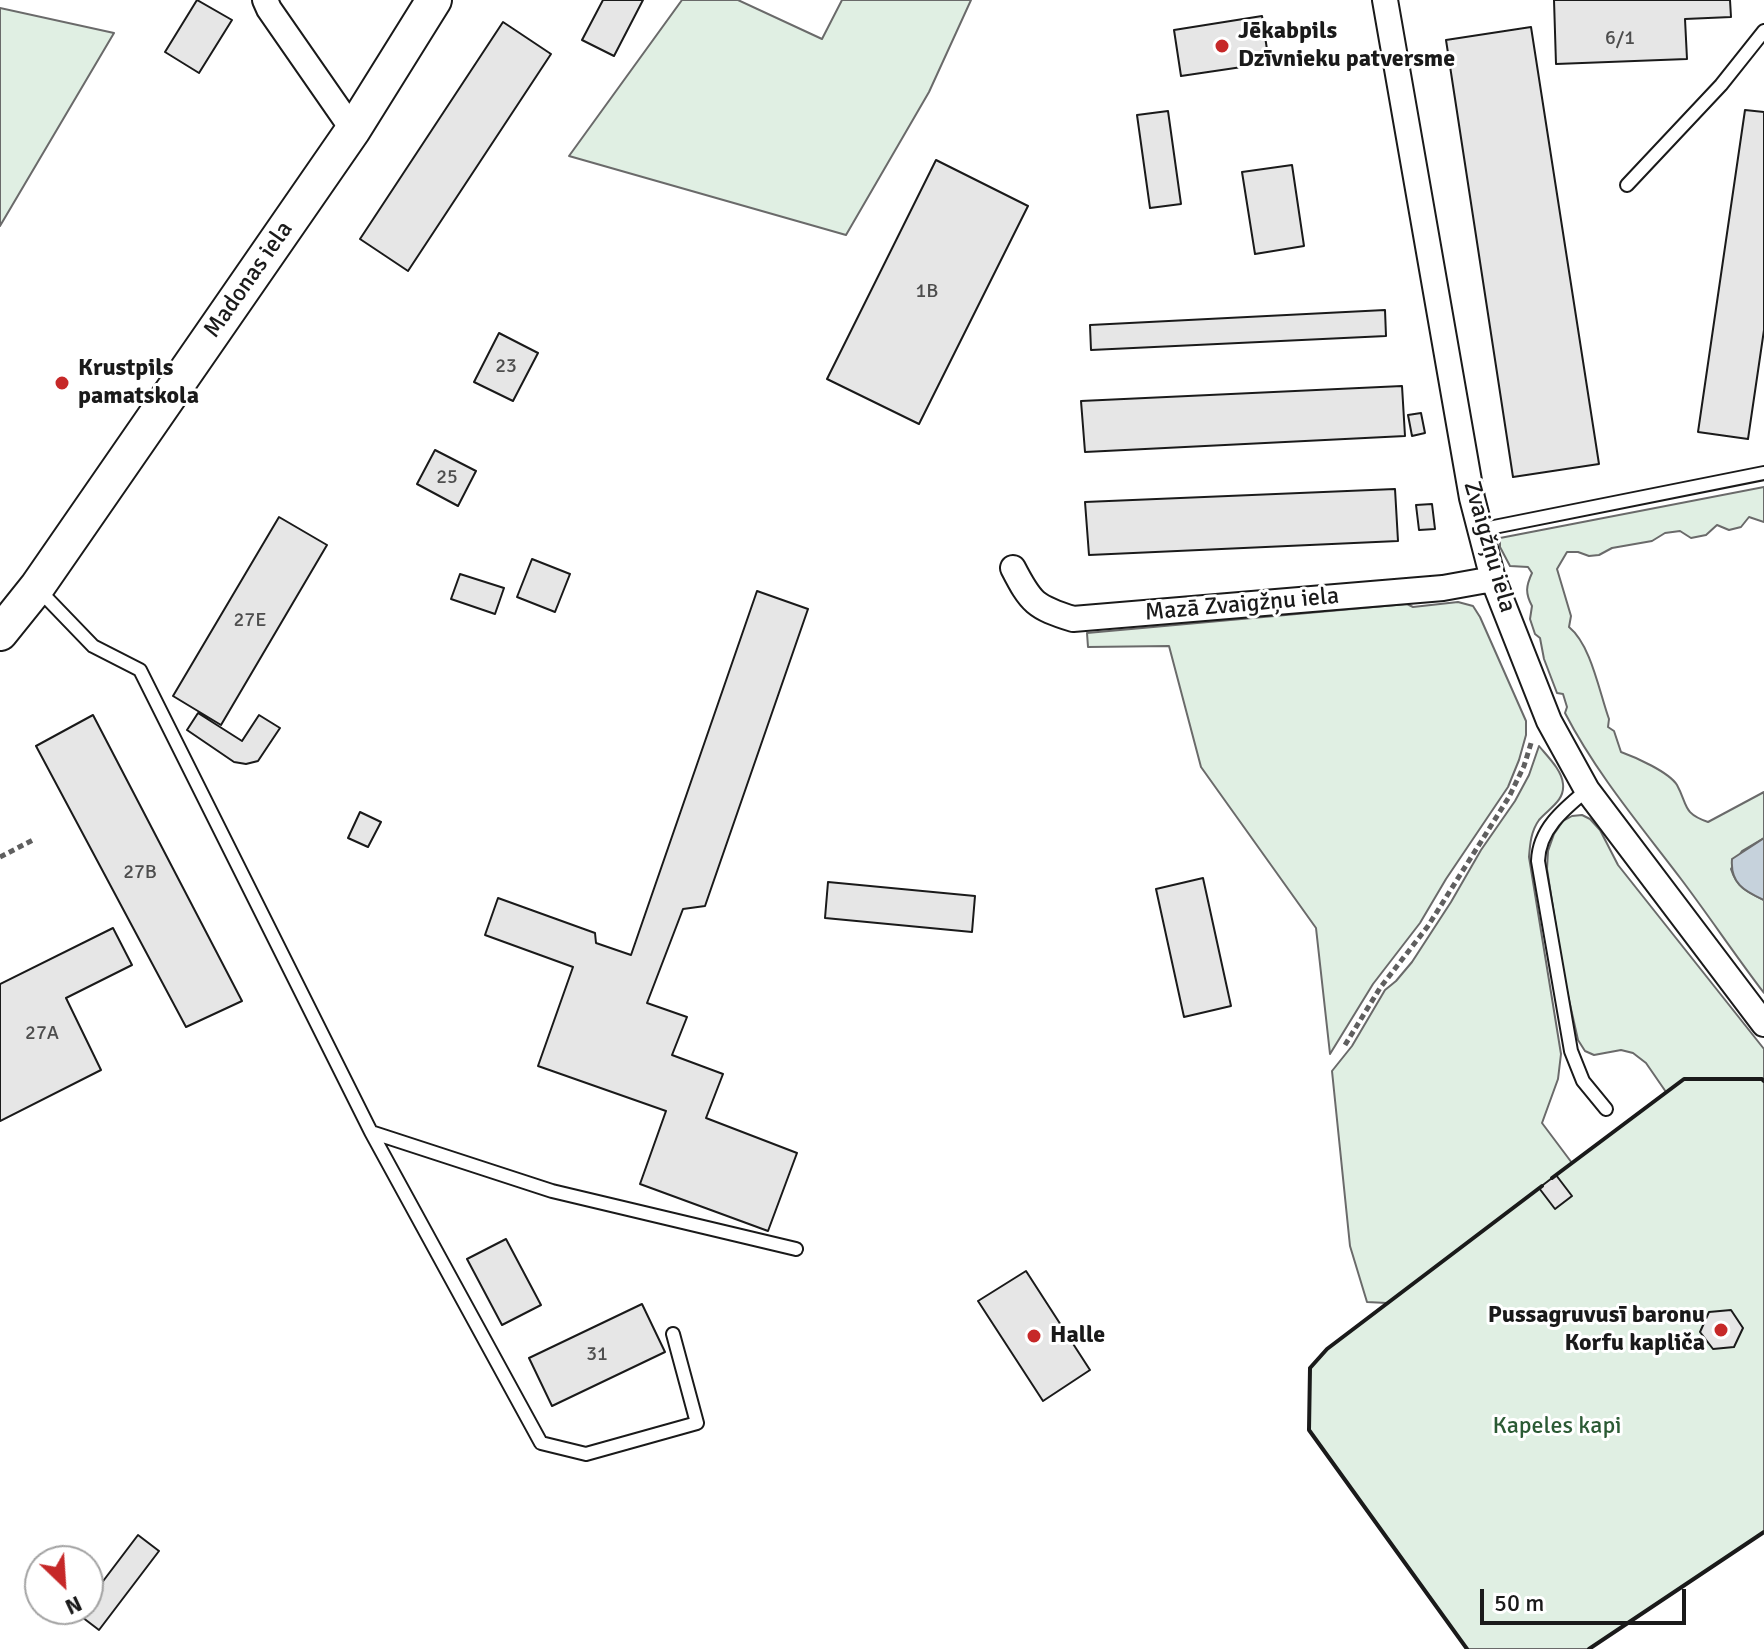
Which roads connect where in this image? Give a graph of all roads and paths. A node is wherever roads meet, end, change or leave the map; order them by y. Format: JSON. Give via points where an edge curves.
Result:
{"nodes":[{"id":1,"x":265,"y":0,"type":"edge"},
{"id":2,"x":434,"y":0,"type":"edge"},
{"id":3,"x":1385,"y":0,"type":"edge"},
{"id":4,"x":1764,"y":31,"type":"edge"},
{"id":5,"x":353,"y":130,"type":"junction"},
{"id":6,"x":1627,"y":185,"type":"dead end"},
{"id":7,"x":1764,"y":473,"type":"edge"},
{"id":8,"x":1479,"y":530,"type":"junction"},
{"id":9,"x":1013,"y":568,"type":"dead end"},
{"id":10,"x":1493,"y":579,"type":"junction"},
{"id":11,"x":37,"y":587,"type":"junction"},
{"id":12,"x":0,"y":633,"type":"edge"},
{"id":13,"x":1541,"y":700,"type":"junction"},
{"id":14,"x":1587,"y":790,"type":"junction"},
{"id":15,"x":33,"y":840,"type":"dead end"},
{"id":16,"x":0,"y":857,"type":"edge"},
{"id":17,"x":1764,"y":1024,"type":"edge"},
{"id":18,"x":1345,"y":1045,"type":"dead end"},
{"id":19,"x":1606,"y":1109,"type":"dead end"},
{"id":20,"x":371,"y":1132,"type":"junction"},
{"id":21,"x":796,"y":1249,"type":"dead end"},
{"id":22,"x":673,"y":1334,"type":"dead end"}],
"edges":[{"from":1,"to":5,"type":"street"},
{"from":2,"to":5,"type":"main road","name":"Madonas iela"},
{"from":3,"to":8,"type":"street","name":"Zvaigžņu iela"},
{"from":4,"to":6,"type":"lane"},
{"from":5,"to":11,"type":"main road","name":"Madonas iela"},
{"from":7,"to":8,"type":"lane"},
{"from":8,"to":10,"type":"street","name":"Zvaigžņu iela"},
{"from":9,"to":10,"type":"street","name":"Mazā Zvaigžņu iela","via":[[1041,609],[1073,619],[1443,588]]},
{"from":10,"to":13,"type":"street","name":"Zvaigžņu iela"},
{"from":11,"to":12,"type":"main road","name":"Madonas iela"},
{"from":11,"to":20,"type":"lane","via":[[93,646],[140,670]]},
{"from":13,"to":14,"type":"street","name":"Zvaigžņu iela"},
{"from":13,"to":18,"type":"path","via":[[1534,736],[1509,797]]},
{"from":14,"to":17,"type":"street","name":"Zvaigžņu iela"},
{"from":14,"to":19,"type":"lane","via":[[1551,824],[1538,861],[1571,1051],[1583,1081]]},
{"from":15,"to":16,"type":"path"},
{"from":20,"to":21,"type":"lane","via":[[552,1191]]},
{"from":20,"to":22,"type":"lane","via":[[541,1443],[586,1454],[697,1423]]}]}
